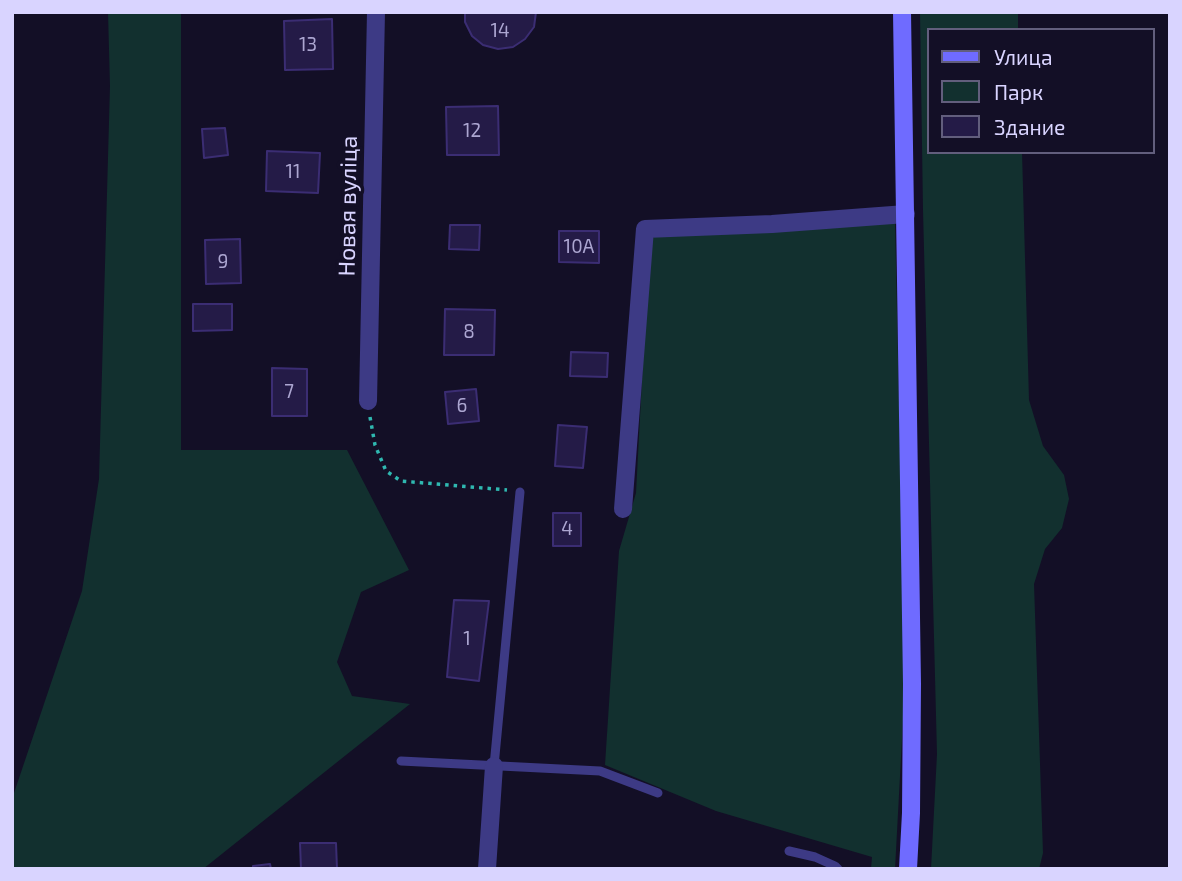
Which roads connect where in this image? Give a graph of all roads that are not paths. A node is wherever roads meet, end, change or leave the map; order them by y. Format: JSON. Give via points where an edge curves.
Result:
{"nodes":[{"id":1,"x":376,"y":12,"type":"edge"},
{"id":2,"x":902,"y":12,"type":"edge"},
{"id":3,"x":906,"y":214,"type":"junction"},
{"id":4,"x":368,"y":401,"type":"road end"},
{"id":5,"x":520,"y":492,"type":"road end"},
{"id":6,"x":622,"y":509,"type":"dead end"},
{"id":7,"x":401,"y":761,"type":"dead end"},
{"id":8,"x":495,"y":766,"type":"junction"},
{"id":9,"x":658,"y":793,"type":"dead end"},
{"id":10,"x":789,"y":851,"type":"dead end"},
{"id":11,"x":487,"y":869,"type":"edge"},
{"id":12,"x":838,"y":869,"type":"edge"},
{"id":13,"x":908,"y":869,"type":"edge"}],
"edges":[{"from":1,"to":4,"type":"street","name":"Новая вуліца"},
{"from":2,"to":3,"type":"main road"},
{"from":3,"to":6,"type":"street","via":[[645,229]]},
{"from":3,"to":13,"type":"main road","via":[[912,684]]},
{"from":5,"to":8,"type":"lane"},
{"from":7,"to":8,"type":"lane"},
{"from":8,"to":9,"type":"lane","via":[[600,771]]},
{"from":8,"to":11,"type":"street"},
{"from":10,"to":12,"type":"lane"}]}
